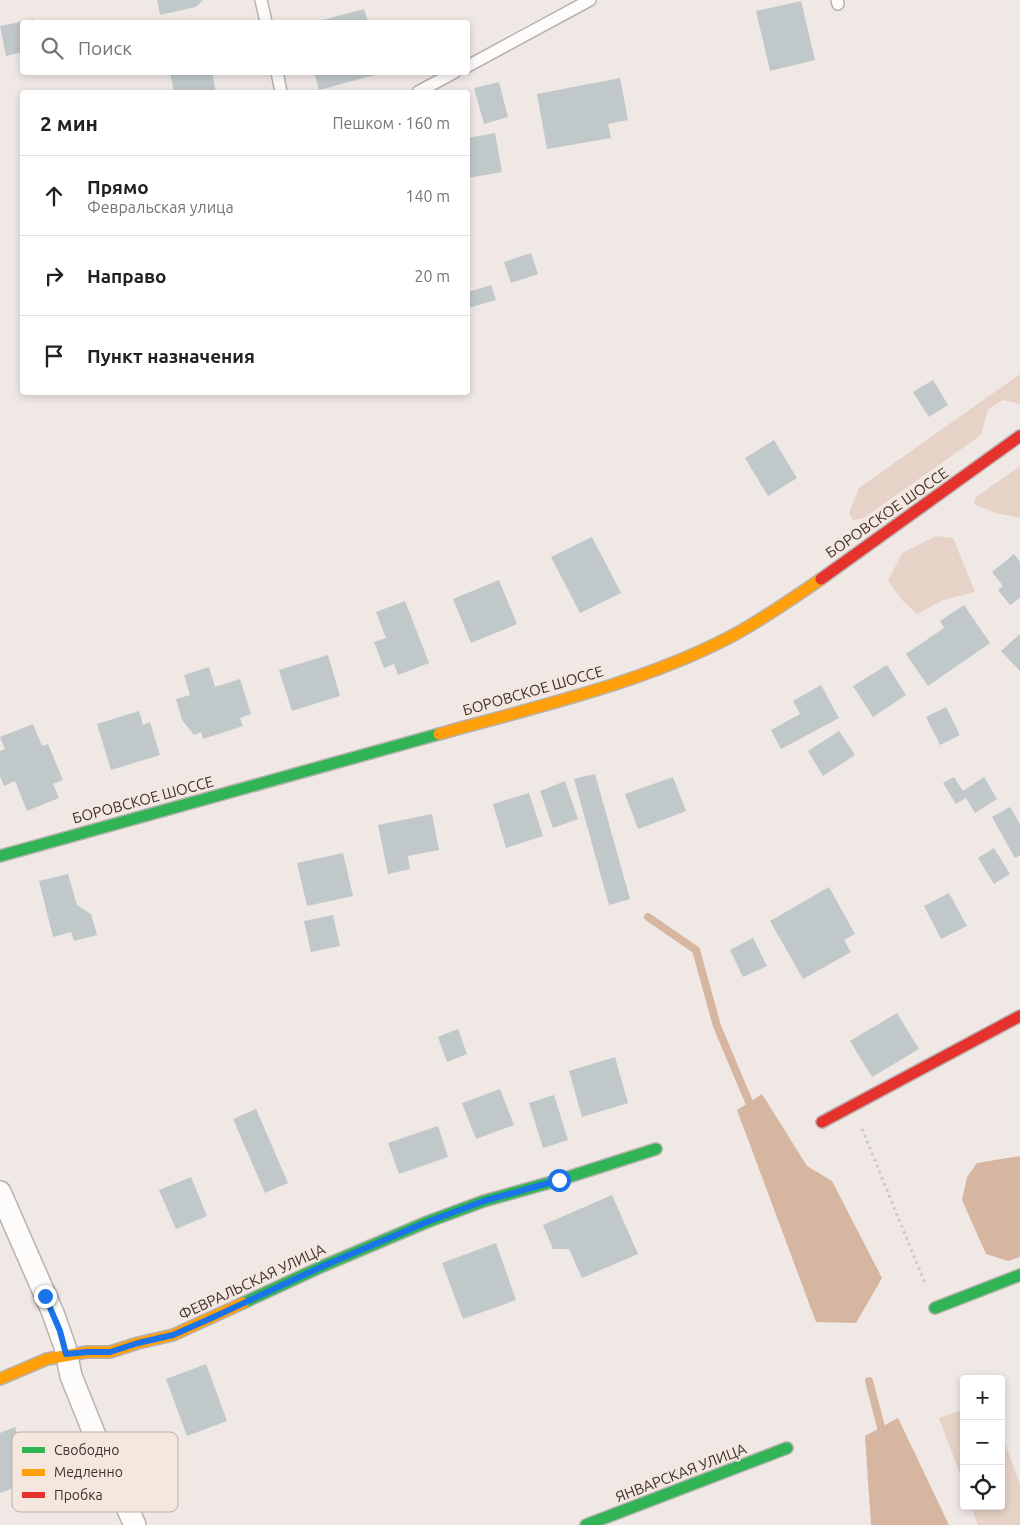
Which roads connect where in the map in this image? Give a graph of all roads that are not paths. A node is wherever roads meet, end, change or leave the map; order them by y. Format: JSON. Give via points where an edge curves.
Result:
{"nodes":[{"id":1,"x":260,"y":0,"type":"edge"},
{"id":2,"x":590,"y":0,"type":"edge"},
{"id":3,"x":265,"y":20,"type":"edge"},
{"id":4,"x":470,"y":65,"type":"edge"},
{"id":5,"x":278,"y":75,"type":"edge"},
{"id":6,"x":449,"y":75,"type":"edge"},
{"id":7,"x":281,"y":90,"type":"edge"},
{"id":8,"x":422,"y":90,"type":"edge"},
{"id":9,"x":1020,"y":436,"type":"edge"},
{"id":10,"x":0,"y":856,"type":"edge"},
{"id":11,"x":1020,"y":1016,"type":"edge"},
{"id":12,"x":822,"y":1122,"type":"dead end"},
{"id":13,"x":656,"y":1148,"type":"dead end"},
{"id":14,"x":0,"y":1192,"type":"edge"},
{"id":15,"x":1020,"y":1274,"type":"edge"},
{"id":16,"x":935,"y":1308,"type":"road end"},
{"id":17,"x":66,"y":1354,"type":"junction"},
{"id":18,"x":0,"y":1379,"type":"edge"},
{"id":19,"x":95,"y":1432,"type":"edge"},
{"id":20,"x":787,"y":1448,"type":"dead end"},
{"id":21,"x":129,"y":1512,"type":"edge"},
{"id":22,"x":135,"y":1525,"type":"edge"},
{"id":23,"x":586,"y":1525,"type":"edge"}],
"edges":[{"from":1,"to":3,"type":"lane"},
{"from":2,"to":4,"type":"lane"},
{"from":5,"to":7,"type":"lane"},
{"from":6,"to":8,"type":"lane"},
{"from":9,"to":10,"type":"street","name":"БОРОВСКОЕ ШОССЕ","via":[[799,594],[728,638],[684,659],[588,692]]},
{"from":11,"to":12,"type":"street"},
{"from":13,"to":17,"type":"street","name":"ФЕВРАЛЬСКАЯ УЛИЦА","via":[[427,1222],[173,1335],[110,1352]]},
{"from":14,"to":17,"type":"street","via":[[52,1313]]},
{"from":15,"to":16,"type":"street"},
{"from":17,"to":18,"type":"street","name":"ФЕВРАЛЬСКАЯ УЛИЦА"},
{"from":17,"to":19,"type":"street","via":[[71,1376]]},
{"from":20,"to":23,"type":"street","name":"ЯНВАРСКАЯ УЛИЦА"},
{"from":21,"to":22,"type":"street"}]}
